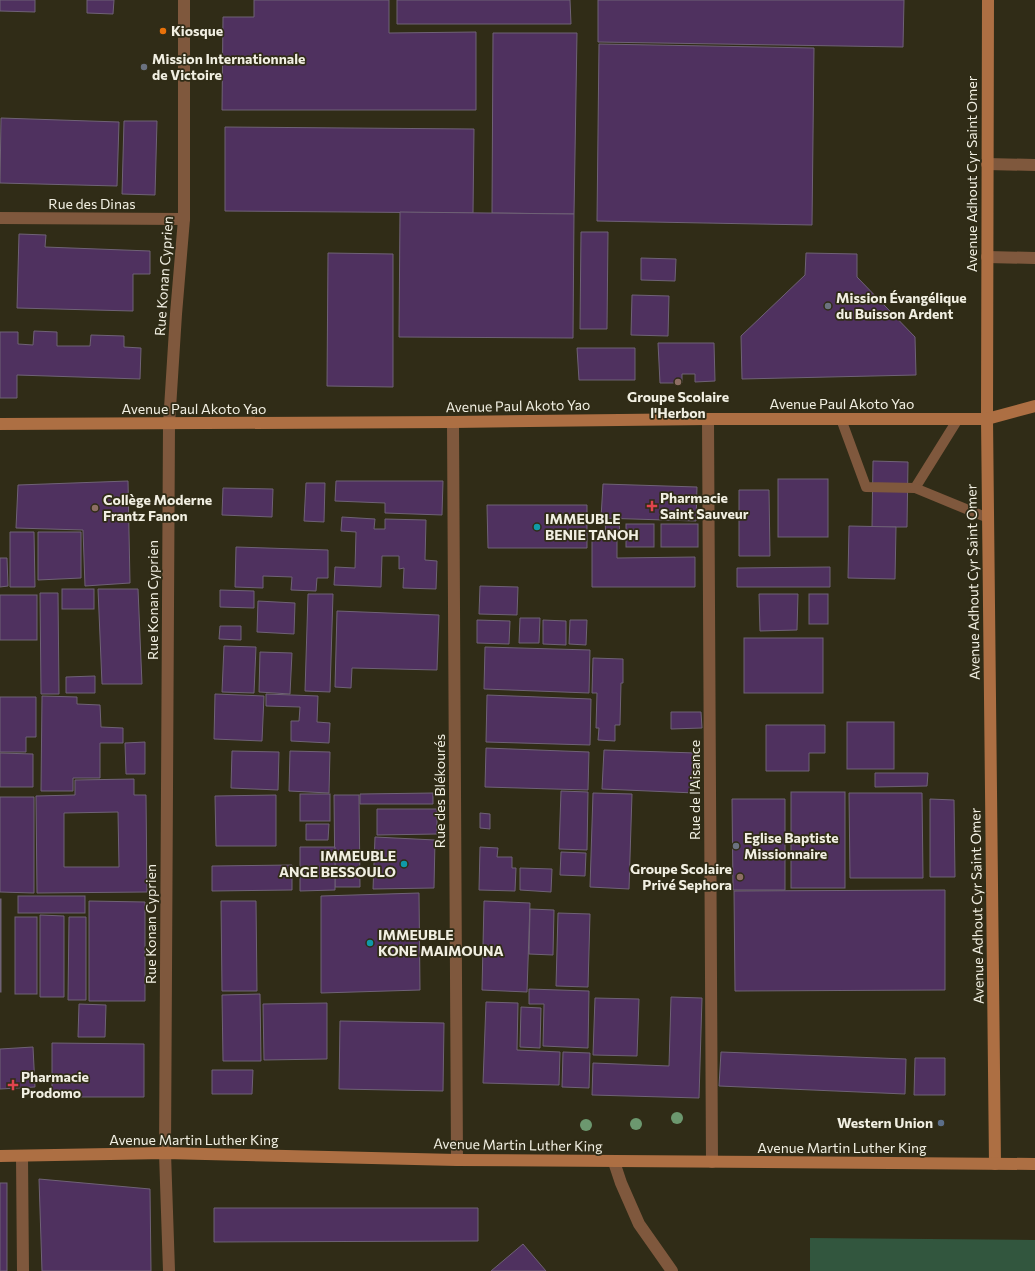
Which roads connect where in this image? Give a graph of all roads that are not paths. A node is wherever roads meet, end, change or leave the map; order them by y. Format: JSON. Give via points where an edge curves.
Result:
{"nodes":[{"id":1,"x":184,"y":0,"type":"edge"},
{"id":2,"x":988,"y":0,"type":"edge"},
{"id":3,"x":987,"y":164,"type":"junction"},
{"id":4,"x":1035,"y":165,"type":"edge"},
{"id":5,"x":0,"y":218,"type":"edge"},
{"id":6,"x":184,"y":219,"type":"junction"},
{"id":7,"x":987,"y":257,"type":"junction"},
{"id":8,"x":1035,"y":258,"type":"edge"},
{"id":9,"x":1035,"y":406,"type":"edge"},
{"id":10,"x":708,"y":419,"type":"junction"},
{"id":11,"x":841,"y":419,"type":"junction"},
{"id":12,"x":958,"y":419,"type":"junction"},
{"id":13,"x":987,"y":419,"type":"junction"},
{"id":14,"x":453,"y":422,"type":"junction"},
{"id":15,"x":0,"y":424,"type":"edge"},
{"id":16,"x":169,"y":424,"type":"junction"},
{"id":17,"x":914,"y":488,"type":"junction"},
{"id":18,"x":988,"y":518,"type":"junction"},
{"id":19,"x":165,"y":1153,"type":"junction"},
{"id":20,"x":0,"y":1156,"type":"edge"},
{"id":21,"x":22,"y":1156,"type":"junction"},
{"id":22,"x":457,"y":1160,"type":"junction"},
{"id":23,"x":614,"y":1162,"type":"junction"},
{"id":24,"x":712,"y":1162,"type":"junction"},
{"id":25,"x":995,"y":1164,"type":"junction"},
{"id":26,"x":1035,"y":1164,"type":"edge"},
{"id":27,"x":23,"y":1271,"type":"edge"},
{"id":28,"x":169,"y":1271,"type":"edge"},
{"id":29,"x":672,"y":1271,"type":"edge"}],
"edges":[{"from":1,"to":6,"type":"street","name":"Rue Konan Cyprien"},
{"from":2,"to":3,"type":"street","name":"Avenue Adhout Cyr Saint Omer"},
{"from":3,"to":4,"type":"street"},
{"from":3,"to":7,"type":"street","name":"Avenue Adhout Cyr Saint Omer"},
{"from":5,"to":6,"type":"street","name":"Rue des Dinas"},
{"from":6,"to":16,"type":"street","name":"Rue Konan Cyprien"},
{"from":7,"to":8,"type":"street"},
{"from":7,"to":13,"type":"street","name":"Avenue Adhout Cyr Saint Omer"},
{"from":9,"to":13,"type":"street","name":"Avenue Paul Akoto Yao"},
{"from":10,"to":11,"type":"street","name":"Avenue Paul Akoto Yao"},
{"from":10,"to":14,"type":"street","name":"Avenue Paul Akoto Yao"},
{"from":10,"to":24,"type":"street","name":"Rue de l'Aisance"},
{"from":11,"to":12,"type":"street","name":"Avenue Paul Akoto Yao"},
{"from":11,"to":17,"type":"lane","via":[[866,487]]},
{"from":12,"to":13,"type":"street","name":"Avenue Paul Akoto Yao"},
{"from":12,"to":17,"type":"lane"},
{"from":13,"to":18,"type":"street","name":"Avenue Adhout Cyr Saint Omer"},
{"from":14,"to":16,"type":"street","name":"Avenue Paul Akoto Yao"},
{"from":14,"to":22,"type":"street","name":"Rue des Blékourés"},
{"from":15,"to":16,"type":"street","name":"Avenue Paul Akoto Yao"},
{"from":16,"to":19,"type":"street","name":"Rue Konan Cyprien"},
{"from":17,"to":18,"type":"lane"},
{"from":18,"to":25,"type":"street","name":"Avenue Adhout Cyr Saint Omer"},
{"from":19,"to":21,"type":"street","name":"Avenue Martin Luther King"},
{"from":19,"to":22,"type":"street","name":"Avenue Martin Luther King"},
{"from":19,"to":28,"type":"street","name":"Rue Konan Cyprien"},
{"from":20,"to":21,"type":"street","name":"Avenue Martin Luther King"},
{"from":21,"to":27,"type":"street"},
{"from":22,"to":23,"type":"street","name":"Avenue Martin Luther King"},
{"from":23,"to":24,"type":"street","name":"Avenue Martin Luther King"},
{"from":23,"to":29,"type":"street","via":[[639,1224]]},
{"from":24,"to":25,"type":"street","name":"Avenue Martin Luther King"},
{"from":25,"to":26,"type":"street","name":"Avenue Martin Luther King"}]}
